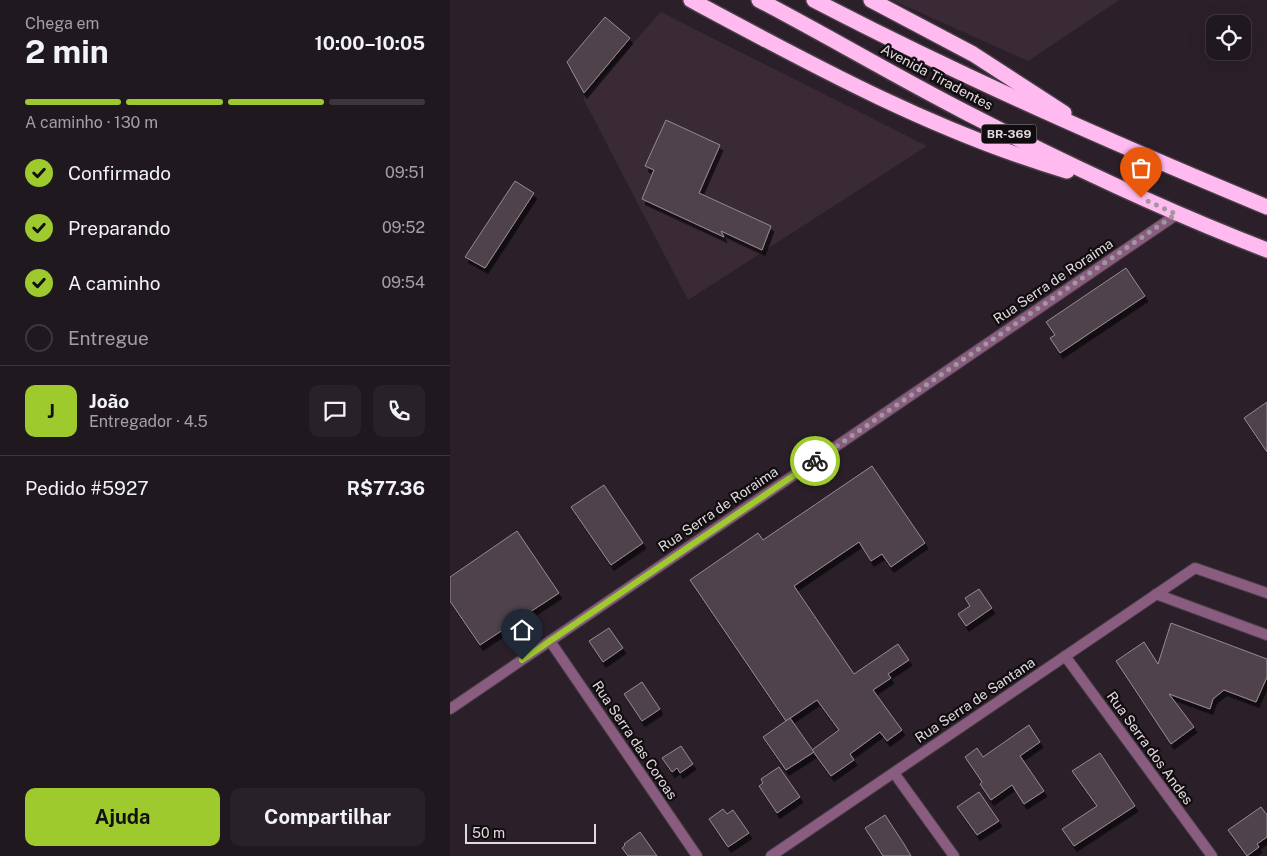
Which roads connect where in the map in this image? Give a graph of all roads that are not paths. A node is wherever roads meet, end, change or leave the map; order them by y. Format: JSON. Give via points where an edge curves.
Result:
{"nodes":[{"id":1,"x":691,"y":0,"type":"edge"},
{"id":2,"x":759,"y":0,"type":"edge"},
{"id":3,"x":814,"y":0,"type":"edge"},
{"id":4,"x":871,"y":0,"type":"edge"},
{"id":5,"x":1112,"y":143,"type":"junction"},
{"id":6,"x":1106,"y":182,"type":"junction"},
{"id":7,"x":1267,"y":207,"type":"edge"},
{"id":8,"x":1176,"y":214,"type":"junction"},
{"id":9,"x":1267,"y":250,"type":"edge"},
{"id":10,"x":1267,"y":593,"type":"edge"},
{"id":11,"x":1156,"y":594,"type":"junction"},
{"id":12,"x":1267,"y":635,"type":"edge"},
{"id":13,"x":550,"y":640,"type":"junction"},
{"id":14,"x":1065,"y":656,"type":"junction"},
{"id":15,"x":450,"y":709,"type":"edge"},
{"id":16,"x":894,"y":773,"type":"junction"},
{"id":17,"x":697,"y":856,"type":"edge"},
{"id":18,"x":772,"y":856,"type":"edge"},
{"id":19,"x":954,"y":856,"type":"edge"},
{"id":20,"x":1212,"y":856,"type":"edge"}],
"edges":[{"from":1,"to":6,"type":"highway","via":[[872,94],[1020,157]]},
{"from":2,"to":6,"type":"highway","name":"Avenida Tiradentes","number":"BR-369","via":[[963,111]]},
{"from":3,"to":5,"type":"highway","name":"Avenida Tiradentes","number":"BR-369","via":[[987,86]]},
{"from":4,"to":5,"type":"highway","via":[[973,54]]},
{"from":5,"to":7,"type":"highway","name":"Avenida Tiradentes","number":"BR-369"},
{"from":6,"to":8,"type":"highway","name":"Avenida Tiradentes","number":"BR-369"},
{"from":8,"to":9,"type":"highway","name":"Avenida Tiradentes","number":"BR-369"},
{"from":8,"to":13,"type":"street","name":"Rua Serra de Roraima"},
{"from":10,"to":11,"type":"street","name":"Rua Serra de Santana","via":[[1195,568]]},
{"from":11,"to":12,"type":"street"},
{"from":11,"to":14,"type":"street","name":"Rua Serra de Santana"},
{"from":13,"to":15,"type":"street","name":"Rua Serra de Roraima"},
{"from":13,"to":17,"type":"street","name":"Rua Serra das Coroas"},
{"from":14,"to":16,"type":"street","name":"Rua Serra de Santana"},
{"from":14,"to":20,"type":"street","name":"Rua Serra dos Andes"},
{"from":16,"to":18,"type":"street","name":"Rua Serra de Santana"},
{"from":16,"to":19,"type":"street"}]}
